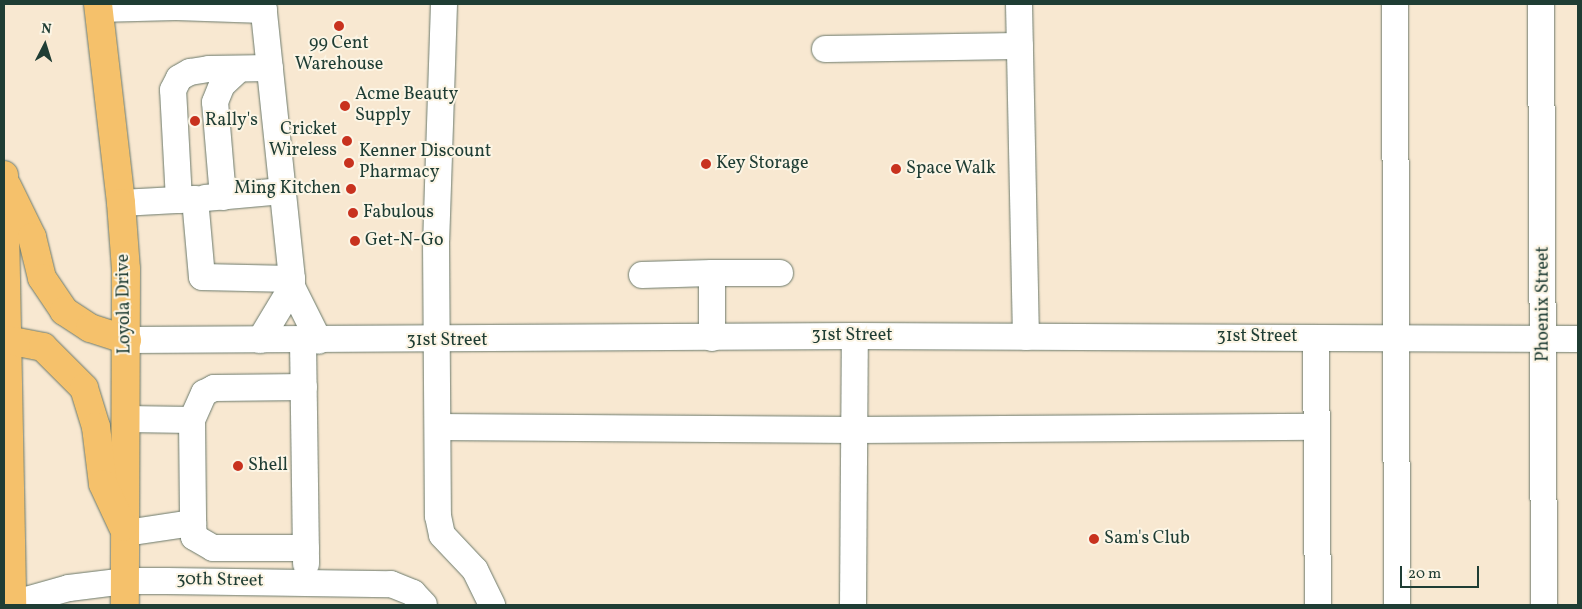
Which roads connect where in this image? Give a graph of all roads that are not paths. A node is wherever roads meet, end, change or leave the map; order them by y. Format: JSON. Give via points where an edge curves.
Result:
{"nodes":[{"id":1,"x":444,"y":4,"type":"edge"},
{"id":2,"x":1019,"y":4,"type":"edge"},
{"id":3,"x":1395,"y":4,"type":"edge"},
{"id":4,"x":1541,"y":4,"type":"edge"},
{"id":5,"x":95,"y":6,"type":"edge"},
{"id":6,"x":176,"y":6,"type":"edge"},
{"id":7,"x":264,"y":7,"type":"edge"},
{"id":8,"x":1020,"y":46,"type":"junction"},
{"id":9,"x":825,"y":49,"type":"dead end"},
{"id":10,"x":239,"y":68,"type":"junction"},
{"id":11,"x":270,"y":68,"type":"junction"},
{"id":12,"x":4,"y":178,"type":"edge"},
{"id":13,"x":283,"y":191,"type":"junction"},
{"id":14,"x":223,"y":197,"type":"junction"},
{"id":15,"x":187,"y":199,"type":"junction"},
{"id":16,"x":121,"y":203,"type":"junction"},
{"id":17,"x":5,"y":263,"type":"edge"},
{"id":18,"x":712,"y":273,"type":"junction"},
{"id":19,"x":780,"y":273,"type":"dead end"},
{"id":20,"x":642,"y":275,"type":"dead end"},
{"id":21,"x":292,"y":283,"type":"junction"},
{"id":22,"x":854,"y":336,"type":"junction"},
{"id":23,"x":1026,"y":336,"type":"junction"},
{"id":24,"x":712,"y":338,"type":"junction"},
{"id":25,"x":1316,"y":338,"type":"junction"},
{"id":26,"x":1398,"y":338,"type":"junction"},
{"id":27,"x":1544,"y":339,"type":"junction"},
{"id":28,"x":1578,"y":339,"type":"edge"},
{"id":29,"x":5,"y":340,"type":"edge"},
{"id":30,"x":127,"y":340,"type":"junction"},
{"id":31,"x":260,"y":340,"type":"junction"},
{"id":32,"x":311,"y":341,"type":"junction"},
{"id":33,"x":436,"y":341,"type":"junction"},
{"id":34,"x":304,"y":387,"type":"junction"},
{"id":35,"x":126,"y":419,"type":"junction"},
{"id":36,"x":192,"y":420,"type":"junction"},
{"id":37,"x":438,"y":427,"type":"junction"},
{"id":38,"x":1317,"y":427,"type":"junction"},
{"id":39,"x":855,"y":430,"type":"junction"},
{"id":40,"x":193,"y":523,"type":"junction"},
{"id":41,"x":126,"y":533,"type":"junction"},
{"id":42,"x":306,"y":548,"type":"junction"},
{"id":43,"x":306,"y":582,"type":"junction"},
{"id":44,"x":125,"y":593,"type":"edge"},
{"id":45,"x":12,"y":605,"type":"edge"},
{"id":46,"x":424,"y":605,"type":"edge"},
{"id":47,"x":492,"y":605,"type":"edge"},
{"id":48,"x":853,"y":605,"type":"edge"},
{"id":49,"x":1318,"y":605,"type":"edge"},
{"id":50,"x":1397,"y":605,"type":"edge"},
{"id":51,"x":1544,"y":605,"type":"edge"}],
"edges":[{"from":1,"to":33,"type":"street"},
{"from":2,"to":8,"type":"street"},
{"from":3,"to":26,"type":"street"},
{"from":4,"to":27,"type":"street","name":"Phoenix Street"},
{"from":5,"to":6,"type":"street"},
{"from":5,"to":16,"type":"main road","name":"Loyola Drive","via":[[104,49]]},
{"from":6,"to":7,"type":"street"},
{"from":7,"to":11,"type":"street"},
{"from":8,"to":9,"type":"street"},
{"from":8,"to":23,"type":"street"},
{"from":10,"to":11,"type":"street"},
{"from":10,"to":14,"type":"street","via":[[222,85],[215,102]]},
{"from":10,"to":15,"type":"street","via":[[190,72],[179,78],[173,90]]},
{"from":11,"to":13,"type":"street"},
{"from":12,"to":17,"type":"main road"},
{"from":12,"to":30,"type":"main road","via":[[32,237],[42,278],[64,311],[90,328]]},
{"from":13,"to":14,"type":"street"},
{"from":13,"to":21,"type":"street"},
{"from":14,"to":15,"type":"street"},
{"from":15,"to":16,"type":"street"},
{"from":15,"to":21,"type":"street","via":[[202,277]]},
{"from":16,"to":30,"type":"main road","name":"Loyola Drive"},
{"from":17,"to":29,"type":"main road"},
{"from":18,"to":19,"type":"street"},
{"from":18,"to":20,"type":"street"},
{"from":18,"to":24,"type":"street"},
{"from":21,"to":31,"type":"street"},
{"from":21,"to":32,"type":"street"},
{"from":22,"to":23,"type":"street","name":"31st Street"},
{"from":22,"to":24,"type":"street","name":"31st Street"},
{"from":22,"to":39,"type":"street"},
{"from":23,"to":25,"type":"street","name":"31st Street"},
{"from":24,"to":33,"type":"street","name":"31st Street"},
{"from":25,"to":26,"type":"street","name":"31st Street"},
{"from":25,"to":38,"type":"street"},
{"from":26,"to":27,"type":"street","name":"31st Street"},
{"from":26,"to":50,"type":"street"},
{"from":27,"to":28,"type":"street","name":"31st Street"},
{"from":27,"to":51,"type":"street","name":"Phoenix Street"},
{"from":29,"to":41,"type":"main road","via":[[43,347],[84,388],[96,427],[103,484]]},
{"from":29,"to":45,"type":"main road"},
{"from":30,"to":31,"type":"street","name":"31st Street"},
{"from":30,"to":35,"type":"main road","name":"Loyola Drive"},
{"from":31,"to":32,"type":"street","name":"31st Street"},
{"from":32,"to":33,"type":"street","name":"31st Street"},
{"from":32,"to":34,"type":"street"},
{"from":33,"to":37,"type":"street"},
{"from":34,"to":36,"type":"street","via":[[214,388],[204,393]]},
{"from":34,"to":42,"type":"street"},
{"from":35,"to":36,"type":"street"},
{"from":35,"to":41,"type":"main road","name":"Loyola Drive"},
{"from":36,"to":40,"type":"street"},
{"from":37,"to":39,"type":"street"},
{"from":37,"to":47,"type":"street","via":[[438,516],[442,535],[476,570]]},
{"from":38,"to":39,"type":"street"},
{"from":38,"to":49,"type":"street"},
{"from":39,"to":48,"type":"street"},
{"from":40,"to":41,"type":"street"},
{"from":40,"to":42,"type":"street","via":[[194,537],[213,548]]},
{"from":41,"to":44,"type":"main road","name":"Loyola Drive"},
{"from":42,"to":43,"type":"street"},
{"from":43,"to":44,"type":"street","name":"30th Street"},
{"from":43,"to":46,"type":"street","name":"30th Street","via":[[391,584],[413,593]]},
{"from":44,"to":45,"type":"street","name":"30th Street","via":[[69,588]]}]}
